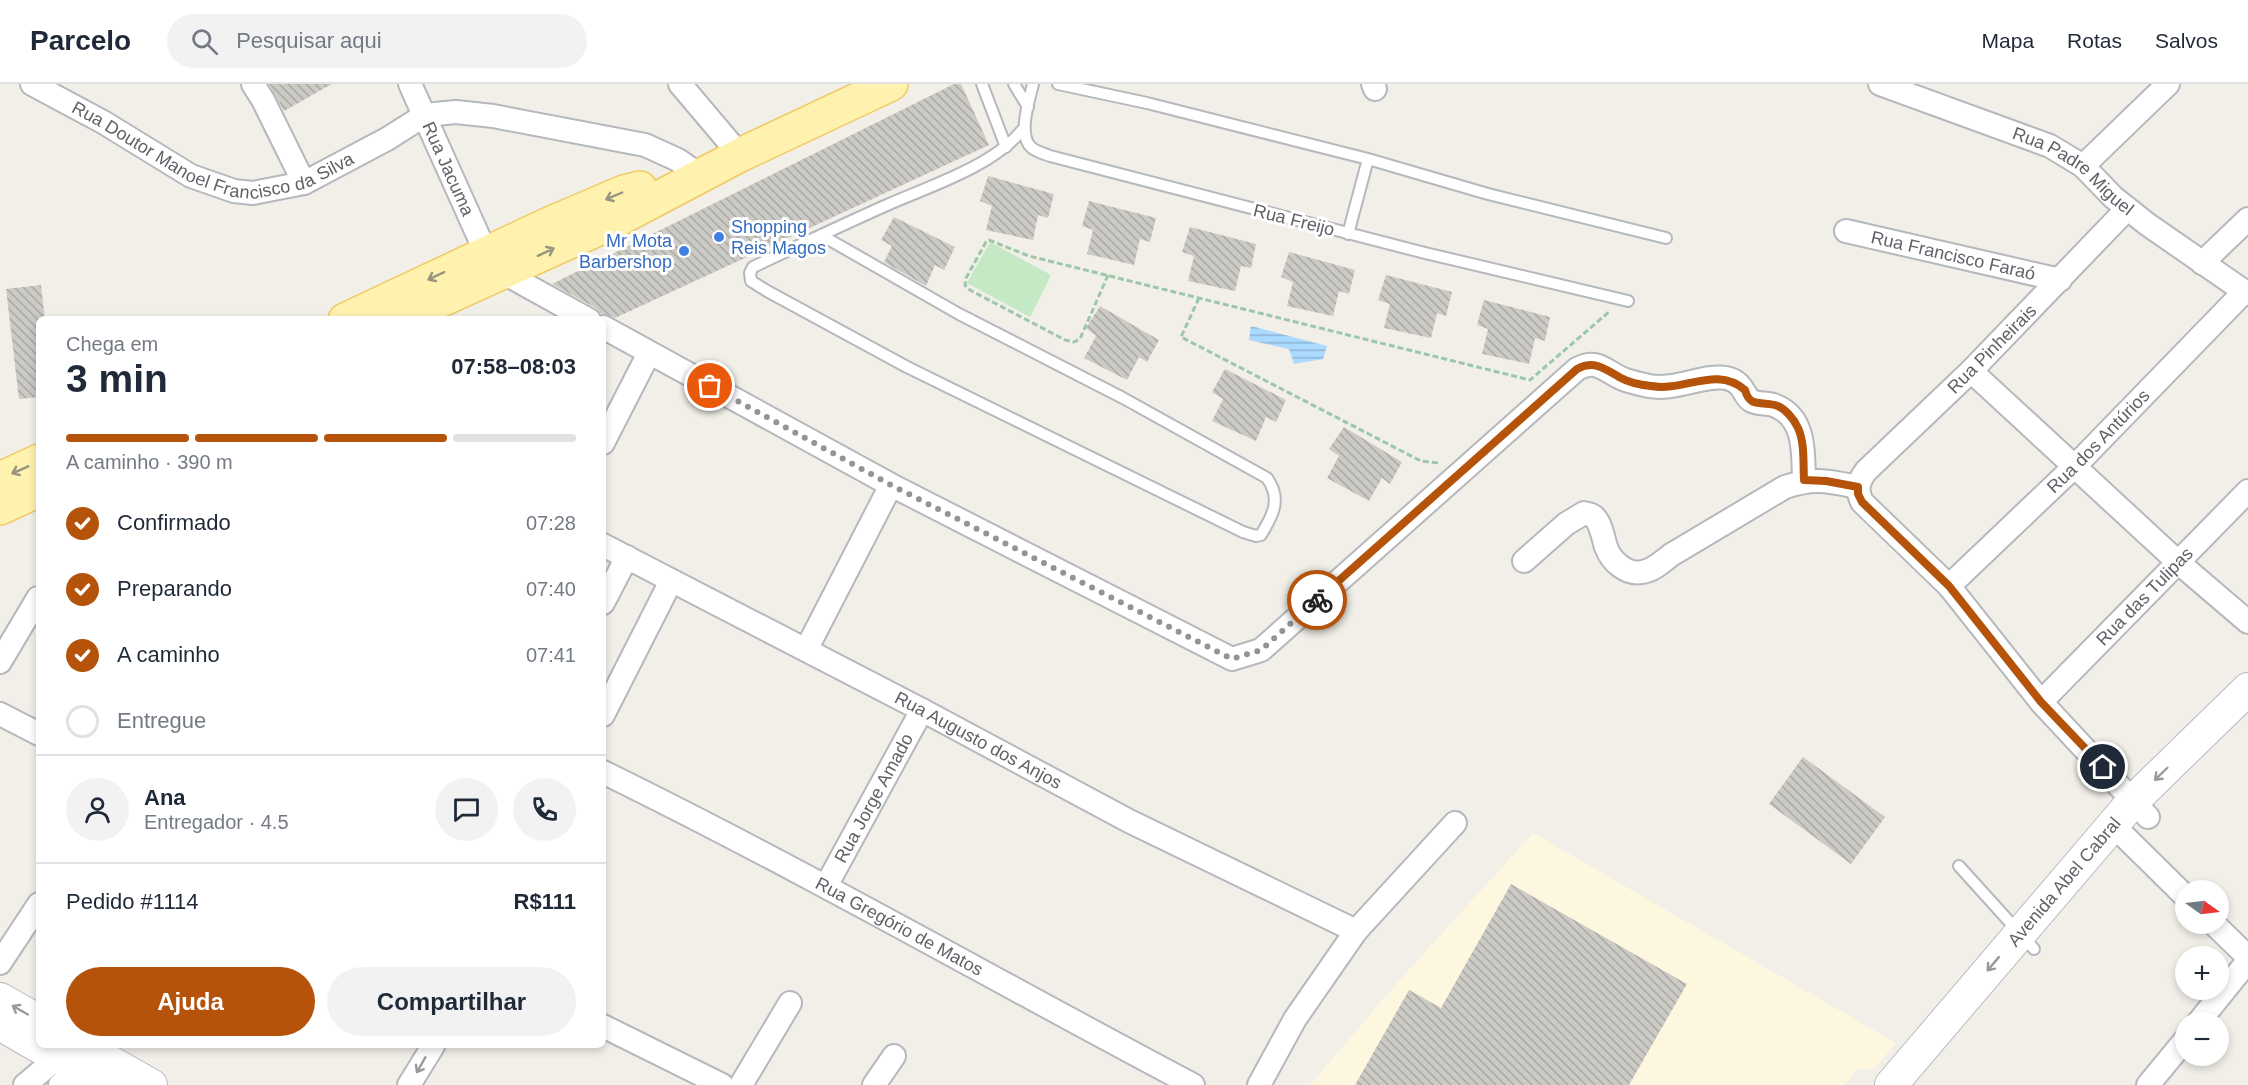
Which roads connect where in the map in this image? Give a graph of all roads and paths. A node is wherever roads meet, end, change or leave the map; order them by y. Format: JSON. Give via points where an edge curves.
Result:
{"nodes":[{"id":1,"x":32,"y":84,"type":"edge"},
{"id":2,"x":252,"y":84,"type":"edge"},
{"id":3,"x":410,"y":84,"type":"edge"},
{"id":4,"x":680,"y":84,"type":"edge"},
{"id":5,"x":982,"y":84,"type":"edge"},
{"id":6,"x":1014,"y":84,"type":"edge"},
{"id":7,"x":1033,"y":84,"type":"edge"},
{"id":8,"x":1058,"y":84,"type":"edge"},
{"id":9,"x":2168,"y":84,"type":"edge"},
{"id":10,"x":1888,"y":85,"type":"edge"},
{"id":11,"x":878,"y":86,"type":"edge"},
{"id":12,"x":1028,"y":107,"type":"junction"},
{"id":13,"x":424,"y":115,"type":"junction"},
{"id":14,"x":1023,"y":129,"type":"junction"},
{"id":15,"x":1006,"y":147,"type":"junction"},
{"id":16,"x":740,"y":155,"type":"junction"},
{"id":17,"x":1368,"y":159,"type":"junction"},
{"id":18,"x":2083,"y":166,"type":"junction"},
{"id":19,"x":304,"y":183,"type":"junction"},
{"id":20,"x":684,"y":184,"type":"junction"},
{"id":21,"x":2127,"y":209,"type":"junction"},
{"id":22,"x":2248,"y":219,"type":"edge"},
{"id":23,"x":1846,"y":231,"type":"dead end"},
{"id":24,"x":1348,"y":234,"type":"junction"},
{"id":25,"x":821,"y":235,"type":"junction"},
{"id":26,"x":1666,"y":238,"type":"dead end"},
{"id":27,"x":494,"y":262,"type":"junction"},
{"id":28,"x":2202,"y":263,"type":"junction"},
{"id":29,"x":1108,"y":275,"type":"junction"},
{"id":30,"x":2060,"y":280,"type":"junction"},
{"id":31,"x":2246,"y":293,"type":"edge"},
{"id":32,"x":1199,"y":298,"type":"junction"},
{"id":33,"x":1625,"y":300,"type":"joint"},
{"id":34,"x":355,"y":316,"type":"edge"},
{"id":35,"x":404,"y":316,"type":"edge"},
{"id":36,"x":582,"y":316,"type":"edge"},
{"id":37,"x":606,"y":329,"type":"edge"},
{"id":38,"x":650,"y":353,"type":"junction"},
{"id":39,"x":1971,"y":371,"type":"junction"},
{"id":40,"x":1530,"y":380,"type":"junction"},
{"id":41,"x":1528,"y":388,"type":"dead end"},
{"id":42,"x":606,"y":437,"type":"edge"},
{"id":43,"x":1447,"y":459,"type":"dead end"},
{"id":44,"x":2075,"y":466,"type":"junction"},
{"id":45,"x":0,"y":479,"type":"edge"},
{"id":46,"x":1804,"y":480,"type":"junction"},
{"id":47,"x":36,"y":484,"type":"edge"},
{"id":48,"x":36,"y":485,"type":"edge"},
{"id":49,"x":891,"y":485,"type":"junction"},
{"id":50,"x":1858,"y":487,"type":"junction"},
{"id":51,"x":2248,"y":491,"type":"edge"},
{"id":52,"x":0,"y":508,"type":"edge"},
{"id":53,"x":606,"y":546,"type":"edge"},
{"id":54,"x":627,"y":557,"type":"junction"},
{"id":55,"x":1524,"y":561,"type":"dead end"},
{"id":56,"x":2179,"y":563,"type":"junction"},
{"id":57,"x":671,"y":581,"type":"junction"},
{"id":58,"x":1949,"y":586,"type":"junction"},
{"id":59,"x":606,"y":597,"type":"edge"},
{"id":60,"x":36,"y":601,"type":"edge"},
{"id":61,"x":2248,"y":622,"type":"edge"},
{"id":62,"x":806,"y":650,"type":"junction"},
{"id":63,"x":0,"y":662,"type":"edge"},
{"id":64,"x":2248,"y":689,"type":"edge"},
{"id":65,"x":2041,"y":702,"type":"junction"},
{"id":66,"x":606,"y":710,"type":"edge"},
{"id":67,"x":922,"y":711,"type":"junction"},
{"id":68,"x":0,"y":714,"type":"edge"},
{"id":69,"x":2248,"y":716,"type":"edge"},
{"id":70,"x":36,"y":732,"type":"edge"},
{"id":71,"x":606,"y":773,"type":"edge"},
{"id":72,"x":2141,"y":808,"type":"junction"},
{"id":73,"x":1455,"y":823,"type":"dead end"},
{"id":74,"x":2120,"y":832,"type":"junction"},
{"id":75,"x":1959,"y":866,"type":"dead end"},
{"id":76,"x":826,"y":886,"type":"junction"},
{"id":77,"x":2175,"y":886,"type":"edge"},
{"id":78,"x":36,"y":909,"type":"edge"},
{"id":79,"x":1356,"y":931,"type":"junction"},
{"id":80,"x":2224,"y":934,"type":"edge"},
{"id":81,"x":2027,"y":941,"type":"junction"},
{"id":82,"x":2248,"y":959,"type":"edge"},
{"id":83,"x":0,"y":963,"type":"edge"},
{"id":84,"x":0,"y":999,"type":"edge"},
{"id":85,"x":790,"y":1003,"type":"dead end"},
{"id":86,"x":2207,"y":1012,"type":"edge"},
{"id":87,"x":36,"y":1019,"type":"edge"},
{"id":88,"x":0,"y":1024,"type":"edge"},
{"id":89,"x":606,"y":1028,"type":"edge"},
{"id":90,"x":36,"y":1041,"type":"edge"},
{"id":91,"x":50,"y":1048,"type":"edge"},
{"id":92,"x":431,"y":1048,"type":"edge"},
{"id":93,"x":2175,"y":1052,"type":"edge"},
{"id":94,"x":894,"y":1056,"type":"dead end"},
{"id":95,"x":75,"y":1060,"type":"edge"},
{"id":96,"x":711,"y":1083,"type":"edge"},
{"id":97,"x":25,"y":1085,"type":"edge"},
{"id":98,"x":105,"y":1085,"type":"edge"},
{"id":99,"x":151,"y":1085,"type":"edge"},
{"id":100,"x":410,"y":1085,"type":"edge"},
{"id":101,"x":741,"y":1085,"type":"edge"},
{"id":102,"x":874,"y":1085,"type":"edge"},
{"id":103,"x":1194,"y":1085,"type":"edge"},
{"id":104,"x":1259,"y":1085,"type":"edge"},
{"id":105,"x":1891,"y":1085,"type":"edge"},
{"id":106,"x":1918,"y":1085,"type":"edge"},
{"id":107,"x":2148,"y":1085,"type":"edge"}],
"edges":[{"from":1,"to":19,"type":"street","name":"Rua Doutor Manoel Francisco da Silva","via":[[191,176],[219,187],[253,193]]},
{"from":2,"to":19,"type":"street"},
{"from":3,"to":13,"type":"street","name":"Rua Jacuma"},
{"from":4,"to":16,"type":"street"},
{"from":5,"to":15,"type":"lane"},
{"from":6,"to":12,"type":"lane"},
{"from":7,"to":12,"type":"lane"},
{"from":8,"to":17,"type":"lane"},
{"from":9,"to":18,"type":"street"},
{"from":10,"to":18,"type":"street","name":"Rua Padre Miguel","via":[[2050,146]]},
{"from":11,"to":16,"type":"main road"},
{"from":12,"to":14,"type":"lane"},
{"from":13,"to":19,"type":"street","name":"Rua Doutor Manoel Francisco da Silva"},
{"from":13,"to":20,"type":"street","name":"Rua Doutor Manoel Francisco da Silva","via":[[456,112],[493,116],[645,145],[688,167]]},
{"from":13,"to":27,"type":"street","name":"Rua Jacuma"},
{"from":14,"to":15,"type":"lane"},
{"from":14,"to":24,"type":"lane","name":"Rua Freijo","via":[[1032,149],[1050,156]]},
{"from":15,"to":25,"type":"lane","via":[[984,162]]},
{"from":16,"to":20,"type":"main road"},
{"from":17,"to":24,"type":"lane"},
{"from":17,"to":26,"type":"lane","via":[[1488,194]]},
{"from":18,"to":21,"type":"street","name":"Rua Padre Miguel"},
{"from":20,"to":27,"type":"main road","via":[[624,192]]},
{"from":21,"to":28,"type":"street","name":"Rua Padre Miguel"},
{"from":21,"to":30,"type":"street","name":"Rua Pinheirais"},
{"from":22,"to":28,"type":"street"},
{"from":23,"to":30,"type":"street","name":"Rua Francisco Faraó"},
{"from":24,"to":33,"type":"lane","name":"Rua Freijo"},
{"from":25,"to":25,"type":"lane","via":[[753,267],[751,281],[907,367],[1244,532],[1261,535],[1275,505],[1275,489],[1267,478],[959,314]]},
{"from":27,"to":34,"type":"main road","one_way":true},
{"from":27,"to":35,"type":"main road"},
{"from":27,"to":36,"type":"street"},
{"from":28,"to":31,"type":"street","name":"Rua Padre Miguel"},
{"from":29,"to":29,"type":"path","via":[[1029,256],[989,240],[965,285],[1074,342],[1080,339]]},
{"from":29,"to":32,"type":"path"},
{"from":30,"to":39,"type":"street","name":"Rua Pinheirais"},
{"from":31,"to":44,"type":"street","name":"Rua dos Antúrios"},
{"from":32,"to":40,"type":"path"},
{"from":32,"to":43,"type":"path","via":[[1181,337],[1421,461],[1438,464]]},
{"from":33,"to":40,"type":"path"},
{"from":37,"to":38,"type":"street"},
{"from":38,"to":42,"type":"street"},
{"from":38,"to":49,"type":"street"},
{"from":39,"to":44,"type":"street"},
{"from":39,"to":50,"type":"street","name":"Rua Pinheirais","via":[[1866,471]]},
{"from":40,"to":41,"type":"path"},
{"from":44,"to":56,"type":"street"},
{"from":44,"to":58,"type":"street","name":"Rua dos Antúrios"},
{"from":47,"to":45,"type":"main road","one_way":true},
{"from":46,"to":49,"type":"street","via":[[1802,438],[1792,418],[1777,405],[1752,402],[1737,383],[1715,378],[1653,387],[1621,378],[1603,367],[1585,365],[1261,650],[1232,659]]},
{"from":46,"to":50,"type":"street"},
{"from":46,"to":55,"type":"street","via":[[1785,487],[1643,572],[1628,571],[1615,563],[1598,523],[1584,513]]},
{"from":48,"to":52,"type":"main road"},
{"from":49,"to":62,"type":"street"},
{"from":50,"to":58,"type":"street","via":[[1862,502]]},
{"from":51,"to":56,"type":"street","name":"Rua das Tulipas"},
{"from":53,"to":54,"type":"street","name":"Rua Augusto dos Anjos"},
{"from":54,"to":57,"type":"street","name":"Rua Augusto dos Anjos"},
{"from":54,"to":59,"type":"street"},
{"from":56,"to":61,"type":"street"},
{"from":56,"to":65,"type":"street","name":"Rua das Tulipas"},
{"from":57,"to":62,"type":"street","name":"Rua Augusto dos Anjos"},
{"from":57,"to":66,"type":"street"},
{"from":58,"to":65,"type":"street"},
{"from":60,"to":63,"type":"street"},
{"from":62,"to":67,"type":"street","name":"Rua Augusto dos Anjos"},
{"from":64,"to":72,"type":"main road","name":"Avenida Abel Cabral","one_way":true},
{"from":65,"to":72,"type":"street"},
{"from":67,"to":76,"type":"street","name":"Rua Jorge Amado"},
{"from":67,"to":79,"type":"street","name":"Rua Augusto dos Anjos","via":[[1129,821]]},
{"from":68,"to":70,"type":"street"},
{"from":69,"to":72,"type":"main road","name":"Avenida Abel Cabral"},
{"from":71,"to":76,"type":"street","name":"Rua Gregório de Matos"},
{"from":72,"to":74,"type":"main road","name":"Avenida Abel Cabral"},
{"from":73,"to":79,"type":"street"},
{"from":74,"to":77,"type":"street"},
{"from":74,"to":81,"type":"main road","name":"Avenida Abel Cabral"},
{"from":75,"to":81,"type":"lane"},
{"from":76,"to":103,"type":"street","name":"Rua Gregório de Matos"},
{"from":78,"to":83,"type":"street"},
{"from":79,"to":104,"type":"street","via":[[1295,1019]]},
{"from":80,"to":82,"type":"street"},
{"from":81,"to":105,"type":"main road","name":"Avenida Abel Cabral","one_way":true},
{"from":81,"to":106,"type":"main road","name":"Avenida Abel Cabral"},
{"from":82,"to":86,"type":"street"},
{"from":87,"to":84,"type":"main road","one_way":true},
{"from":85,"to":101,"type":"street"},
{"from":88,"to":90,"type":"main road"},
{"from":89,"to":96,"type":"street"},
{"from":91,"to":95,"type":"main road"},
{"from":92,"to":100,"type":"street","one_way":true},
{"from":93,"to":107,"type":"street"},
{"from":94,"to":102,"type":"street"},
{"from":95,"to":97,"type":"street"},
{"from":95,"to":98,"type":"main road"},
{"from":95,"to":99,"type":"main road"}]}
